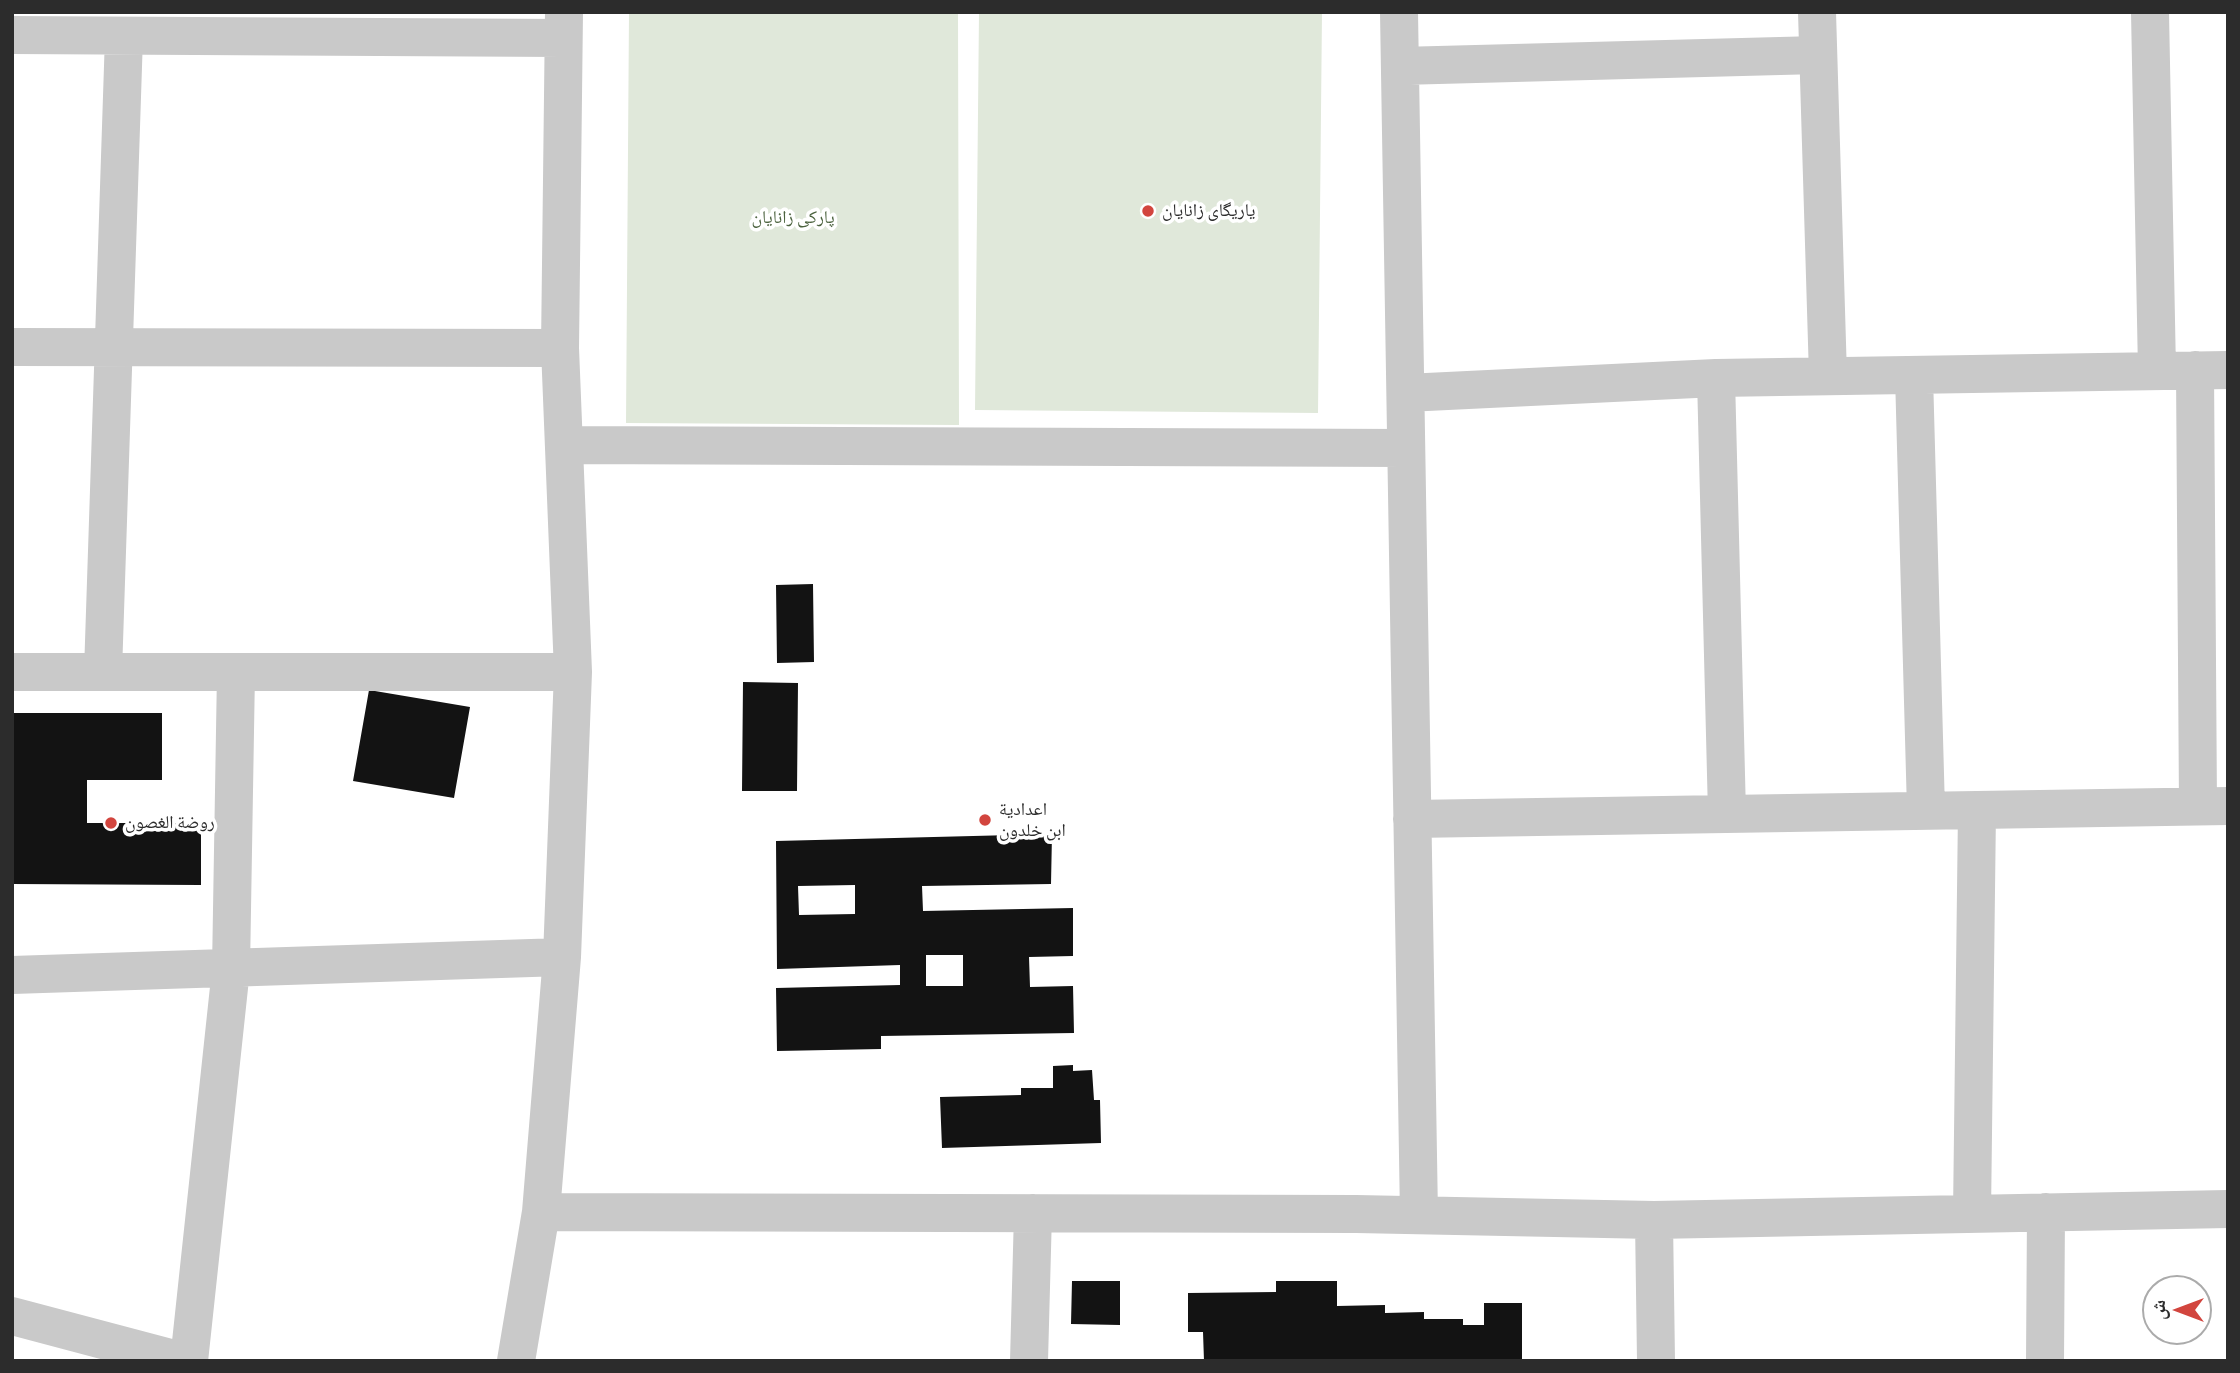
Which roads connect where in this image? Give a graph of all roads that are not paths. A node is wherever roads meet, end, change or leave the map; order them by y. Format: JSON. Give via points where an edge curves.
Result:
{"nodes":[{"id":1,"x":1399,"y":12,"type":"edge"},
{"id":2,"x":1817,"y":12,"type":"edge"},
{"id":3,"x":2150,"y":12,"type":"edge"},
{"id":4,"x":563,"y":25,"type":"edge"},
{"id":5,"x":12,"y":35,"type":"edge"},
{"id":6,"x":124,"y":36,"type":"junction"},
{"id":7,"x":1818,"y":55,"type":"junction"},
{"id":8,"x":1400,"y":66,"type":"junction"},
{"id":9,"x":12,"y":347,"type":"edge"},
{"id":10,"x":560,"y":348,"type":"junction"},
{"id":11,"x":113,"y":349,"type":"junction"},
{"id":12,"x":2211,"y":370,"type":"edge"},
{"id":13,"x":2157,"y":371,"type":"junction"},
{"id":14,"x":1914,"y":375,"type":"junction"},
{"id":15,"x":1828,"y":376,"type":"junction"},
{"id":16,"x":1716,"y":378,"type":"junction"},
{"id":17,"x":1406,"y":393,"type":"junction"},
{"id":18,"x":564,"y":445,"type":"junction"},
{"id":19,"x":1406,"y":448,"type":"junction"},
{"id":20,"x":12,"y":672,"type":"edge"},
{"id":21,"x":103,"y":672,"type":"junction"},
{"id":22,"x":236,"y":672,"type":"junction"},
{"id":23,"x":573,"y":672,"type":"junction"},
{"id":24,"x":2213,"y":806,"type":"edge"},
{"id":25,"x":1926,"y":810,"type":"junction"},
{"id":26,"x":1977,"y":810,"type":"junction"},
{"id":27,"x":1727,"y":814,"type":"junction"},
{"id":28,"x":1412,"y":819,"type":"junction"},
{"id":29,"x":562,"y":957,"type":"junction"},
{"id":30,"x":231,"y":969,"type":"junction"},
{"id":31,"x":12,"y":975,"type":"edge"},
{"id":32,"x":2228,"y":1209,"type":"edge"},
{"id":33,"x":541,"y":1212,"type":"junction"},
{"id":34,"x":2046,"y":1212,"type":"junction"},
{"id":35,"x":1033,"y":1213,"type":"junction"},
{"id":36,"x":1972,"y":1214,"type":"junction"},
{"id":37,"x":1419,"y":1215,"type":"junction"},
{"id":38,"x":1654,"y":1220,"type":"junction"},
{"id":39,"x":12,"y":1316,"type":"edge"},
{"id":40,"x":182,"y":1361,"type":"edge"},
{"id":41,"x":189,"y":1361,"type":"edge"},
{"id":42,"x":516,"y":1361,"type":"edge"},
{"id":43,"x":1029,"y":1361,"type":"edge"},
{"id":44,"x":1656,"y":1361,"type":"edge"},
{"id":45,"x":2045,"y":1361,"type":"edge"}],
"edges":[{"from":1,"to":8,"type":"street"},
{"from":2,"to":7,"type":"street"},
{"from":3,"to":13,"type":"street"},
{"from":4,"to":6,"type":"street"},
{"from":4,"to":10,"type":"street"},
{"from":5,"to":6,"type":"street"},
{"from":6,"to":11,"type":"street"},
{"from":7,"to":8,"type":"street"},
{"from":7,"to":15,"type":"street"},
{"from":8,"to":17,"type":"street"},
{"from":9,"to":11,"type":"street"},
{"from":10,"to":11,"type":"street"},
{"from":10,"to":18,"type":"street"},
{"from":11,"to":21,"type":"street"},
{"from":12,"to":13,"type":"street"},
{"from":12,"to":24,"type":"street"},
{"from":13,"to":14,"type":"street"},
{"from":14,"to":15,"type":"street"},
{"from":14,"to":25,"type":"street"},
{"from":15,"to":16,"type":"street"},
{"from":16,"to":17,"type":"street"},
{"from":16,"to":27,"type":"street"},
{"from":17,"to":19,"type":"street"},
{"from":18,"to":19,"type":"street"},
{"from":18,"to":23,"type":"street"},
{"from":19,"to":28,"type":"street"},
{"from":20,"to":21,"type":"street"},
{"from":21,"to":22,"type":"street"},
{"from":22,"to":23,"type":"street"},
{"from":22,"to":30,"type":"street"},
{"from":23,"to":29,"type":"street"},
{"from":24,"to":26,"type":"street"},
{"from":25,"to":26,"type":"street"},
{"from":25,"to":27,"type":"street"},
{"from":26,"to":36,"type":"street"},
{"from":27,"to":28,"type":"street"},
{"from":28,"to":37,"type":"street"},
{"from":29,"to":30,"type":"street"},
{"from":29,"to":33,"type":"street"},
{"from":30,"to":31,"type":"street"},
{"from":30,"to":41,"type":"street"},
{"from":32,"to":34,"type":"street"},
{"from":33,"to":35,"type":"street"},
{"from":33,"to":42,"type":"street"},
{"from":34,"to":36,"type":"street"},
{"from":34,"to":45,"type":"street"},
{"from":35,"to":37,"type":"street"},
{"from":35,"to":43,"type":"street"},
{"from":36,"to":38,"type":"street"},
{"from":37,"to":38,"type":"street"},
{"from":38,"to":44,"type":"street"},
{"from":39,"to":40,"type":"street"}]}
